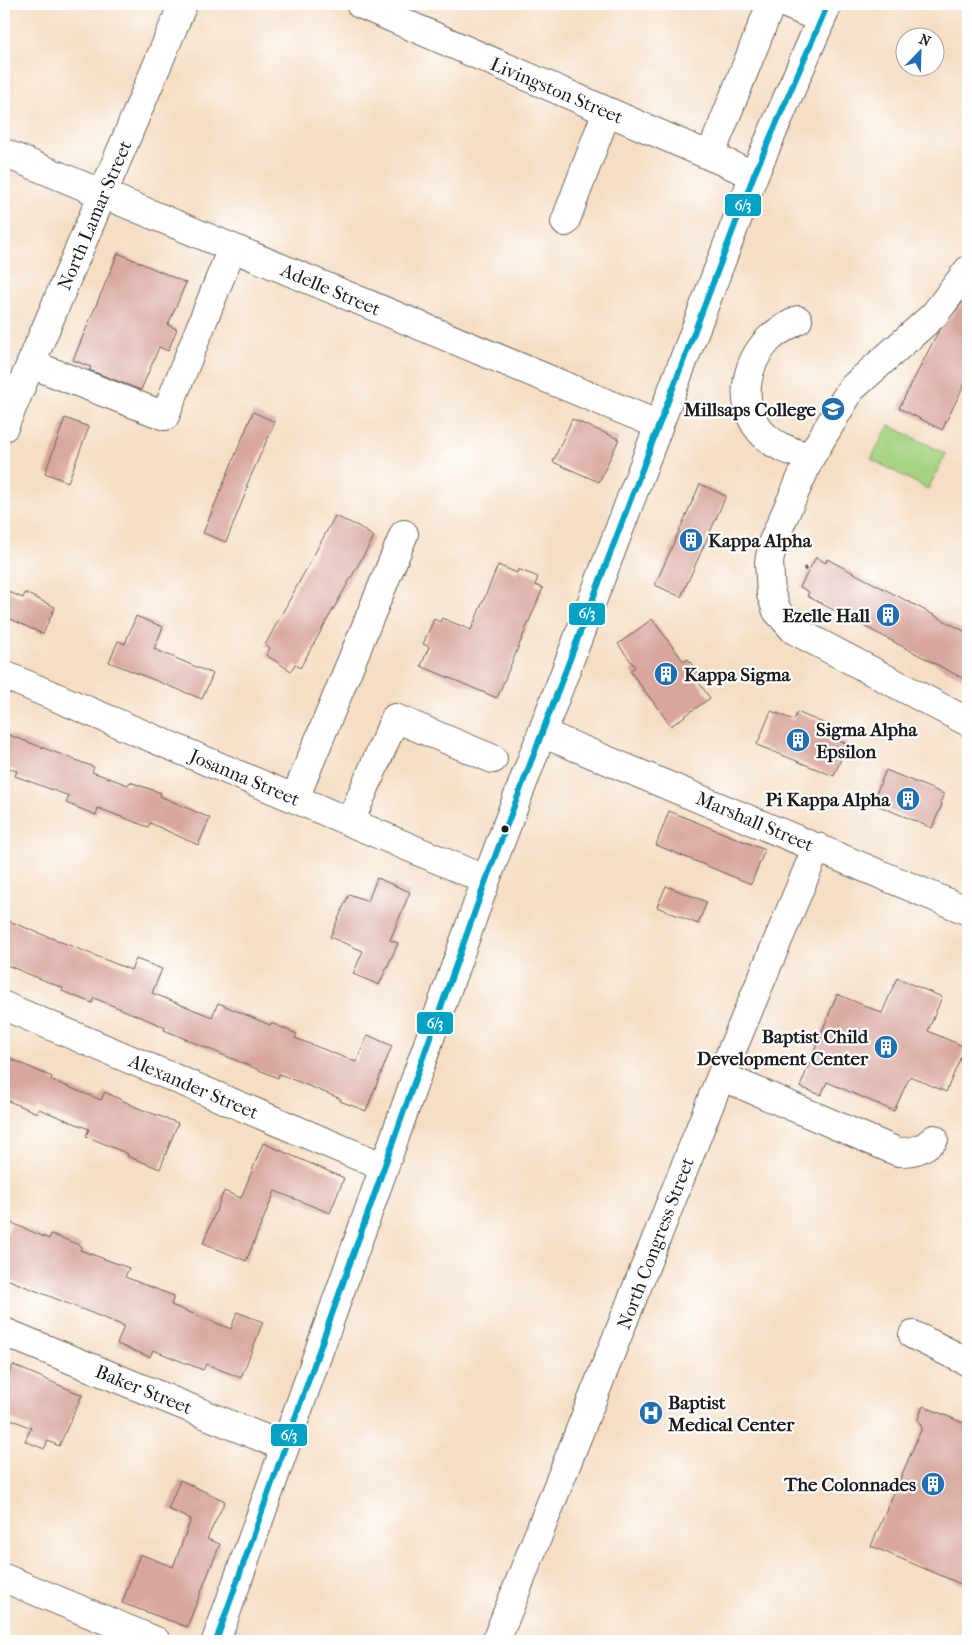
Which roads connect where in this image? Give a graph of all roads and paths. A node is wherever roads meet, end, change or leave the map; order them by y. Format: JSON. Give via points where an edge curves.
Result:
{"nodes":[{"id":1,"x":183,"y":4,"type":"edge"},
{"id":2,"x":360,"y":4,"type":"edge"},
{"id":3,"x":772,"y":4,"type":"edge"},
{"id":4,"x":786,"y":4,"type":"edge"},
{"id":5,"x":824,"y":11,"type":"edge"},
{"id":6,"x":607,"y":111,"type":"junction"},
{"id":7,"x":4,"y":153,"type":"edge"},
{"id":8,"x":710,"y":156,"type":"junction"},
{"id":9,"x":754,"y":175,"type":"junction"},
{"id":10,"x":103,"y":194,"type":"junction"},
{"id":11,"x":565,"y":222,"type":"dead end"},
{"id":12,"x":232,"y":248,"type":"junction"},
{"id":13,"x":968,"y":270,"type":"edge"},
{"id":14,"x":798,"y":320,"type":"dead end"},
{"id":15,"x":31,"y":364,"type":"junction"},
{"id":16,"x":659,"y":425,"type":"junction"},
{"id":17,"x":4,"y":427,"type":"edge"},
{"id":18,"x":810,"y":458,"type":"junction"},
{"id":19,"x":404,"y":534,"type":"dead end"},
{"id":20,"x":804,"y":567,"type":"dead end"},
{"id":21,"x":807,"y":573,"type":"dead end"},
{"id":22,"x":4,"y":675,"type":"edge"},
{"id":23,"x":968,"y":722,"type":"edge"},
{"id":24,"x":542,"y":732,"type":"junction"},
{"id":25,"x":493,"y":759,"type":"dead end"},
{"id":26,"x":295,"y":798,"type":"junction"},
{"id":27,"x":350,"y":822,"type":"junction"},
{"id":28,"x":817,"y":846,"type":"junction"},
{"id":29,"x":486,"y":880,"type":"junction"},
{"id":30,"x":968,"y":911,"type":"edge"},
{"id":31,"x":4,"y":1006,"type":"edge"},
{"id":32,"x":721,"y":1076,"type":"junction"},
{"id":33,"x":934,"y":1140,"type":"dead end"},
{"id":34,"x":384,"y":1167,"type":"junction"},
{"id":35,"x":4,"y":1332,"type":"edge"},
{"id":36,"x":913,"y":1335,"type":"dead end"},
{"id":37,"x":968,"y":1362,"type":"edge"},
{"id":38,"x":285,"y":1447,"type":"junction"},
{"id":39,"x":4,"y":1578,"type":"edge"},
{"id":40,"x":156,"y":1641,"type":"edge"},
{"id":41,"x":216,"y":1641,"type":"edge"},
{"id":42,"x":496,"y":1641,"type":"edge"}],
"edges":[{"from":1,"to":10,"type":"street","name":"North Lamar Street"},
{"from":2,"to":6,"type":"street","name":"Livingston Street"},
{"from":3,"to":8,"type":"street"},
{"from":4,"to":5,"type":"street"},
{"from":5,"to":9,"type":"street"},
{"from":6,"to":8,"type":"street","name":"Livingston Street"},
{"from":6,"to":11,"type":"street"},
{"from":7,"to":10,"type":"street","name":"Adelle Street"},
{"from":8,"to":9,"type":"street","name":"Livingston Street"},
{"from":9,"to":16,"type":"street"},
{"from":10,"to":12,"type":"street","name":"Adelle Street"},
{"from":10,"to":15,"type":"street","name":"North Lamar Street"},
{"from":12,"to":15,"type":"street","via":[[165,416]]},
{"from":12,"to":16,"type":"street","name":"Adelle Street"},
{"from":13,"to":18,"type":"street","via":[[934,315],[851,389]]},
{"from":14,"to":18,"type":"street","via":[[764,345],[750,371],[745,393],[749,412],[766,437]]},
{"from":15,"to":17,"type":"street","name":"North Lamar Street"},
{"from":16,"to":24,"type":"street"},
{"from":18,"to":23,"type":"street","via":[[773,541],[769,562],[771,594],[777,611],[794,630]]},
{"from":19,"to":26,"type":"street"},
{"from":20,"to":21,"type":"path"},
{"from":22,"to":26,"type":"street","name":"Josanna Street"},
{"from":24,"to":28,"type":"street","name":"Marshall Street"},
{"from":24,"to":29,"type":"street"},
{"from":25,"to":27,"type":"street","via":[[395,718]]},
{"from":26,"to":27,"type":"street","name":"Josanna Street"},
{"from":27,"to":29,"type":"street","name":"Josanna Street"},
{"from":28,"to":30,"type":"street","name":"Marshall Street"},
{"from":28,"to":32,"type":"street","name":"North Congress Street"},
{"from":29,"to":34,"type":"street"},
{"from":31,"to":34,"type":"street","name":"Alexander Street"},
{"from":32,"to":33,"type":"street","via":[[898,1152],[918,1150]]},
{"from":32,"to":42,"type":"street","name":"North Congress Street"},
{"from":34,"to":38,"type":"street"},
{"from":35,"to":38,"type":"street","name":"Baker Street"},
{"from":36,"to":37,"type":"street"},
{"from":38,"to":41,"type":"street"},
{"from":39,"to":40,"type":"street"}]}
